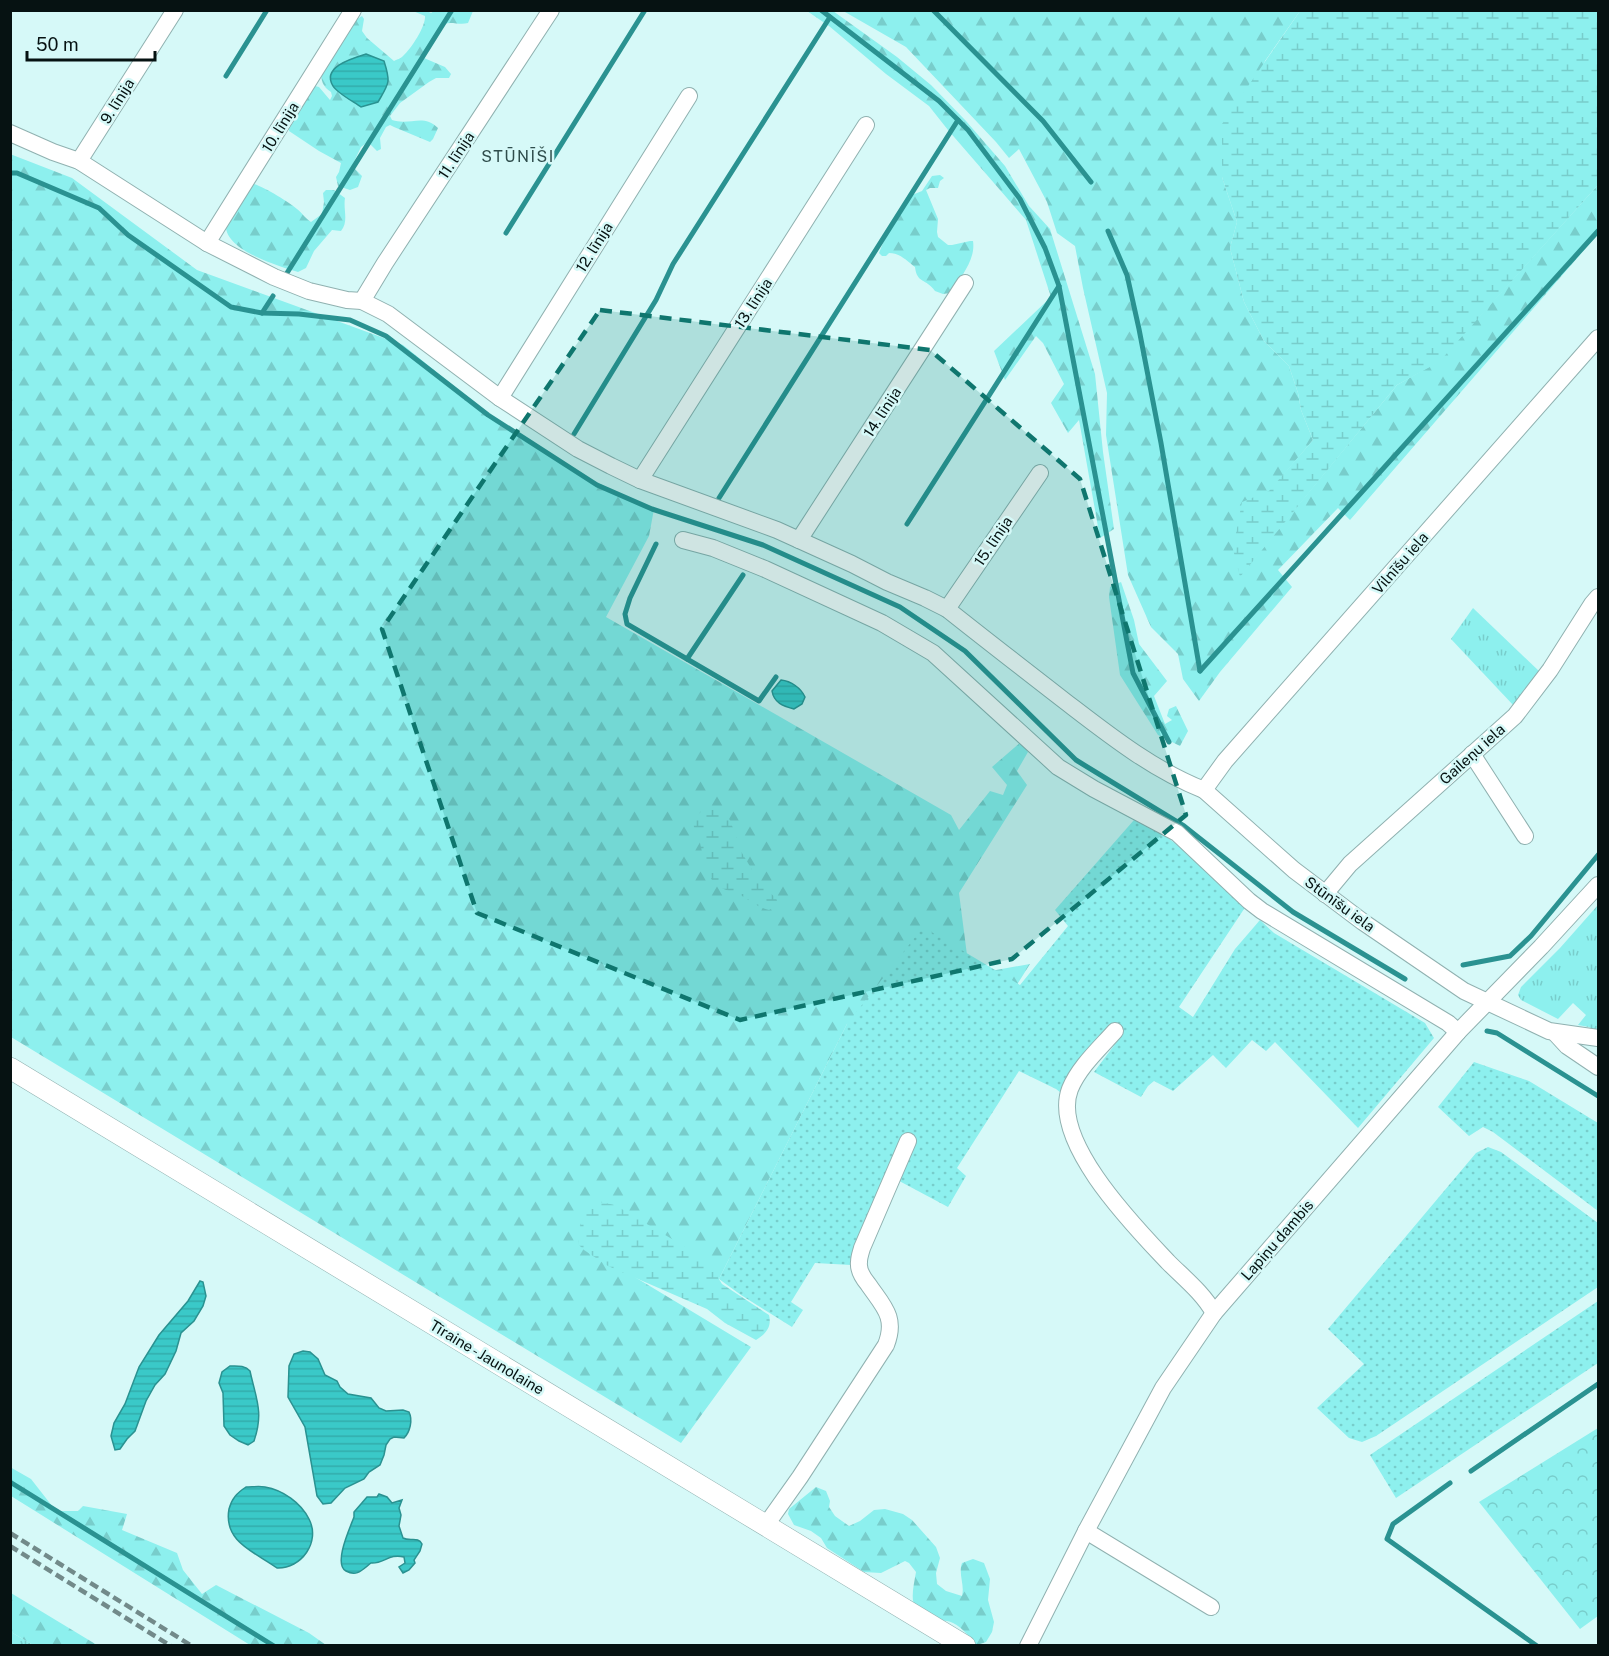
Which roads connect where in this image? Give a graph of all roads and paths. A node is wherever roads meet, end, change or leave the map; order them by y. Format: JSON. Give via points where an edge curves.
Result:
{"nodes":[{"id":1,"x":175,"y":10,"type":"edge"},
{"id":2,"x":353,"y":10,"type":"edge"},
{"id":3,"x":551,"y":10,"type":"edge"},
{"id":4,"x":689,"y":96,"type":"dead end"},
{"id":5,"x":866,"y":125,"type":"dead end"},
{"id":6,"x":10,"y":133,"type":"edge"},
{"id":7,"x":79,"y":161,"type":"junction"},
{"id":8,"x":207,"y":243,"type":"junction"},
{"id":9,"x":965,"y":283,"type":"dead end"},
{"id":10,"x":362,"y":301,"type":"junction"},
{"id":11,"x":1599,"y":338,"type":"edge"},
{"id":12,"x":500,"y":398,"type":"junction"},
{"id":13,"x":1040,"y":473,"type":"dead end"},
{"id":14,"x":640,"y":480,"type":"junction"},
{"id":15,"x":682,"y":540,"type":"dead end"},
{"id":16,"x":799,"y":540,"type":"junction"},
{"id":17,"x":1599,"y":597,"type":"edge"},
{"id":18,"x":946,"y":609,"type":"junction"},
{"id":19,"x":1472,"y":754,"type":"junction"},
{"id":20,"x":1204,"y":790,"type":"junction"},
{"id":21,"x":1525,"y":836,"type":"dead end"},
{"id":22,"x":1599,"y":885,"type":"edge"},
{"id":23,"x":1326,"y":894,"type":"junction"},
{"id":24,"x":1488,"y":1001,"type":"junction"},
{"id":25,"x":1115,"y":1031,"type":"dead end"},
{"id":26,"x":1458,"y":1032,"type":"junction"},
{"id":27,"x":1554,"y":1033,"type":"junction"},
{"id":28,"x":1599,"y":1038,"type":"edge"},
{"id":29,"x":1599,"y":1067,"type":"edge"},
{"id":30,"x":10,"y":1068,"type":"edge"},
{"id":31,"x":908,"y":1141,"type":"dead end"},
{"id":32,"x":1214,"y":1313,"type":"junction"},
{"id":33,"x":766,"y":1524,"type":"junction"},
{"id":34,"x":1086,"y":1532,"type":"junction"},
{"id":35,"x":1211,"y":1607,"type":"dead end"},
{"id":36,"x":964,"y":1646,"type":"edge"},
{"id":37,"x":1028,"y":1646,"type":"edge"}],
"edges":[{"from":1,"to":7,"type":"street","name":"9. līnija"},
{"from":2,"to":8,"type":"street","name":"10. līnija"},
{"from":3,"to":10,"type":"street","name":"11. līnija"},
{"from":4,"to":12,"type":"street","name":"12. līnija"},
{"from":5,"to":14,"type":"street","name":"13. līnija"},
{"from":6,"to":7,"type":"street","name":"Stūnīšu iela"},
{"from":7,"to":8,"type":"street","name":"Stūnīšu iela"},
{"from":8,"to":10,"type":"street","name":"Stūnīšu iela","via":[[309,291]]},
{"from":9,"to":16,"type":"street","name":"14. līnija"},
{"from":10,"to":12,"type":"street","name":"Stūnīšu iela","via":[[388,314]]},
{"from":11,"to":20,"type":"street","name":"Vilnīšu iela","via":[[1225,761]]},
{"from":12,"to":14,"type":"street","name":"Stūnīšu iela","via":[[578,449]]},
{"from":13,"to":18,"type":"street","name":"15. līnija"},
{"from":14,"to":16,"type":"street","name":"Stūnīšu iela"},
{"from":15,"to":26,"type":"street","via":[[713,548],[797,584],[882,623],[933,653],[1058,767],[1177,833],[1258,908]]},
{"from":16,"to":18,"type":"street","name":"Stūnīšu iela"},
{"from":17,"to":19,"type":"street","name":"Gaileņu iela","via":[[1515,716]]},
{"from":18,"to":20,"type":"street","name":"Stūnīšu iela","via":[[1111,736],[1163,770]]},
{"from":19,"to":21,"type":"street"},
{"from":19,"to":23,"type":"street","name":"Gaileņu iela","via":[[1350,864]]},
{"from":20,"to":23,"type":"street","name":"Stūnīšu iela"},
{"from":22,"to":24,"type":"street","name":"Lapiņu dambis"},
{"from":23,"to":24,"type":"street","name":"Stūnīšu iela","via":[[1464,991]]},
{"from":24,"to":26,"type":"street","name":"Lapiņu dambis"},
{"from":24,"to":27,"type":"street","name":"Stūnīšu iela"},
{"from":25,"to":32,"type":"street","via":[[1089,1060],[1070,1090],[1068,1111],[1076,1142],[1114,1203]]},
{"from":26,"to":32,"type":"street","name":"Lapiņu dambis"},
{"from":27,"to":28,"type":"street"},
{"from":27,"to":29,"type":"street"},
{"from":30,"to":33,"type":"main road","name":"Tīraine - Jaunolaine"},
{"from":31,"to":33,"type":"street","via":[[862,1248],[859,1264],[862,1275],[888,1313],[890,1335],[800,1478]]},
{"from":32,"to":34,"type":"street","name":"Lapiņu dambis","via":[[1163,1388]]},
{"from":33,"to":36,"type":"main road","name":"Tīraine - Jaunolaine"},
{"from":34,"to":35,"type":"street"},
{"from":34,"to":37,"type":"street","name":"Lapiņu dambis"}]}
